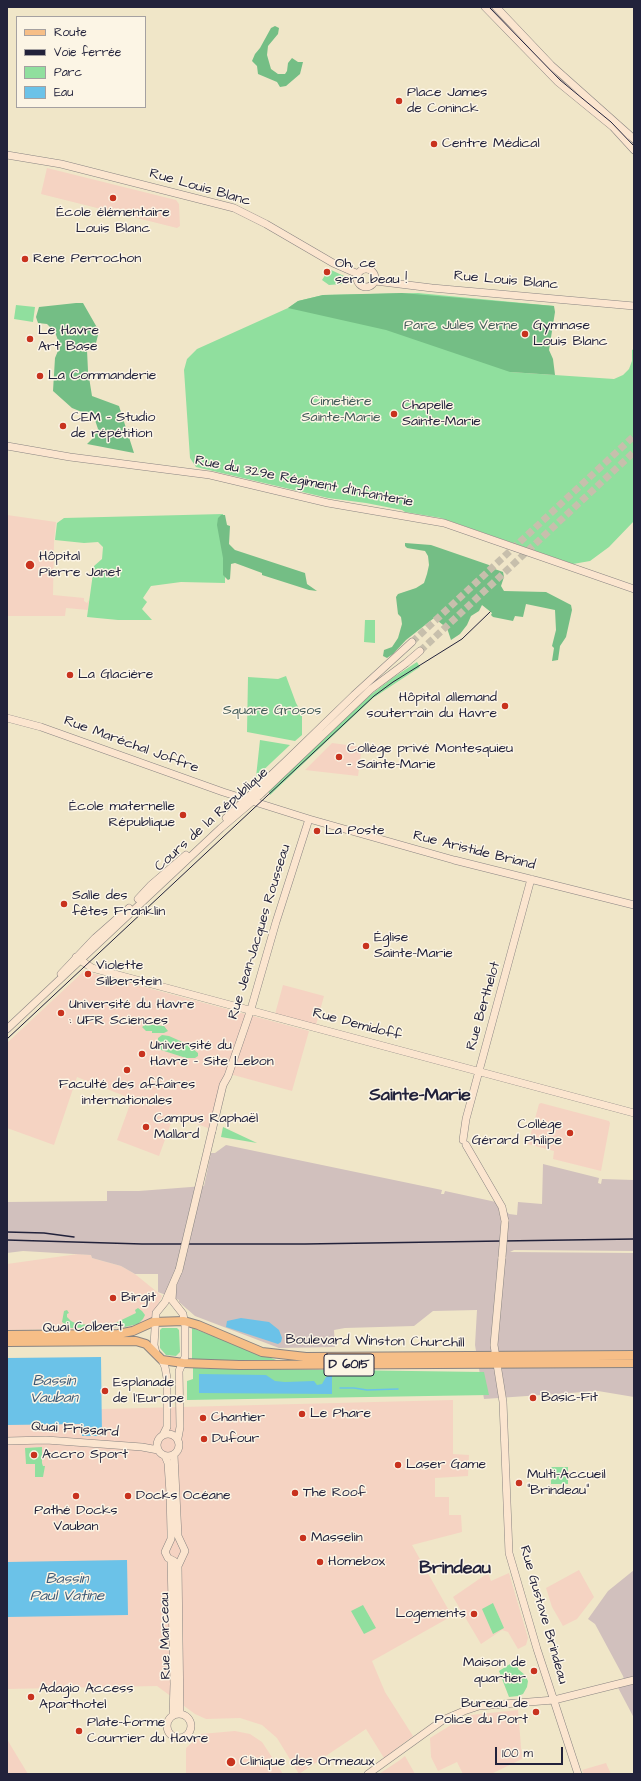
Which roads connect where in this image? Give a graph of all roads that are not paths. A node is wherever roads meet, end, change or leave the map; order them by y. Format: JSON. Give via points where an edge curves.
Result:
{"nodes":[{"id":1,"x":486,"y":7,"type":"edge"},
{"id":2,"x":496,"y":7,"type":"edge"},
{"id":3,"x":634,"y":139,"type":"edge"},
{"id":4,"x":634,"y":150,"type":"edge"},
{"id":5,"x":7,"y":155,"type":"edge"},
{"id":6,"x":358,"y":274,"type":"junction"},
{"id":7,"x":375,"y":281,"type":"junction"},
{"id":8,"x":634,"y":306,"type":"edge"},
{"id":9,"x":7,"y":446,"type":"edge"},
{"id":10,"x":634,"y":589,"type":"edge"},
{"id":11,"x":412,"y":642,"type":"tunnel mouth"},
{"id":12,"x":420,"y":651,"type":"tunnel mouth"},
{"id":13,"x":7,"y":718,"type":"edge"},
{"id":14,"x":249,"y":800,"type":"junction"},
{"id":15,"x":310,"y":819,"type":"junction"},
{"id":16,"x":532,"y":879,"type":"junction"},
{"id":17,"x":634,"y":905,"type":"edge"},
{"id":18,"x":78,"y":959,"type":"junction"},
{"id":19,"x":250,"y":1010,"type":"junction"},
{"id":20,"x":7,"y":1022,"type":"edge"},
{"id":21,"x":7,"y":1029,"type":"edge"},
{"id":22,"x":479,"y":1071,"type":"junction"},
{"id":23,"x":634,"y":1113,"type":"edge"},
{"id":24,"x":506,"y":1222,"type":"joint"},
{"id":25,"x":173,"y":1286,"type":"junction"},
{"id":26,"x":184,"y":1317,"type":"junction"},
{"id":27,"x":155,"y":1322,"type":"junction"},
{"id":28,"x":118,"y":1334,"type":"joint"},
{"id":29,"x":7,"y":1335,"type":"edge"},
{"id":30,"x":7,"y":1342,"type":"edge"},
{"id":31,"x":156,"y":1353,"type":"junction"},
{"id":32,"x":634,"y":1355,"type":"edge"},
{"id":33,"x":496,"y":1359,"type":"junction"},
{"id":34,"x":162,"y":1360,"type":"junction"},
{"id":35,"x":183,"y":1363,"type":"junction"},
{"id":36,"x":634,"y":1363,"type":"edge"},
{"id":37,"x":163,"y":1435,"type":"junction"},
{"id":38,"x":178,"y":1438,"type":"junction"},
{"id":39,"x":7,"y":1441,"type":"edge"},
{"id":40,"x":157,"y":1442,"type":"junction"},
{"id":41,"x":142,"y":1447,"type":"junction"},
{"id":42,"x":158,"y":1450,"type":"junction"},
{"id":43,"x":174,"y":1455,"type":"junction"},
{"id":44,"x":165,"y":1456,"type":"junction"},
{"id":45,"x":169,"y":1543,"type":"junction"},
{"id":46,"x":180,"y":1543,"type":"junction"},
{"id":47,"x":182,"y":1558,"type":"junction"},
{"id":48,"x":171,"y":1560,"type":"junction"},
{"id":49,"x":634,"y":1680,"type":"edge"},
{"id":50,"x":554,"y":1700,"type":"junction"},
{"id":51,"x":368,"y":1774,"type":"edge"},
{"id":52,"x":578,"y":1774,"type":"edge"}],
"edges":[{"from":1,"to":4,"type":"street","via":[[558,82],[613,127]]},
{"from":2,"to":3,"type":"street","via":[[551,65]]},
{"from":5,"to":6,"type":"street","name":"Rue Louis Blanc","via":[[46,160],[234,208],[332,263]]},
{"from":6,"to":7,"type":"street","via":[[362,269],[369,269],[375,275]]},
{"from":6,"to":7,"type":"street","via":[[357,281],[362,286],[370,286]]},
{"from":7,"to":8,"type":"street","name":"Rue Louis Blanc"},
{"from":9,"to":10,"type":"street","name":"Rue du 329e Régiment d'Infanterie","via":[[210,475],[328,503],[444,523]]},
{"from":11,"to":14,"type":"street","name":"Cours de la République","via":[[354,695]]},
{"from":12,"to":14,"type":"street","name":"Cours de la République","via":[[371,689]]},
{"from":13,"to":14,"type":"street","name":"Rue Maréchal Joffre","via":[[66,735]]},
{"from":14,"to":15,"type":"street","name":"Rue Maréchal Joffre"},
{"from":14,"to":18,"type":"street","name":"Cours de la République"},
{"from":15,"to":16,"type":"street","name":"Rue Aristide Briand","via":[[450,859]]},
{"from":15,"to":19,"type":"street","name":"Rue Jean-Jacques Rousseau"},
{"from":16,"to":17,"type":"street","name":"Rue Aristide Briand"},
{"from":16,"to":22,"type":"street","name":"Rue Berthelot"},
{"from":18,"to":19,"type":"street","name":"Rue Demidoff","via":[[92,968]]},
{"from":18,"to":20,"type":"street","name":"Cours de la République"},
{"from":18,"to":21,"type":"street","name":"Cours de la République"},
{"from":19,"to":22,"type":"street","name":"Rue Demidoff"},
{"from":19,"to":25,"type":"street","name":"Rue Jean-Jacques Rousseau","bridge":true,"via":[[223,1084],[192,1222]]},
{"from":22,"to":23,"type":"street","name":"Rue Demidoff"},
{"from":22,"to":24,"type":"street","name":"Rue Berthelot","via":[[463,1131],[465,1142],[502,1207]]},
{"from":24,"to":33,"type":"street","name":"Rue Gustave Brindeau","bridge":true,"via":[[494,1339]]},
{"from":25,"to":26,"type":"street","via":[[172,1300]]},
{"from":25,"to":27,"type":"street","via":[[157,1311]]},
{"from":26,"to":27,"type":"main road","name":"Boulevard Winston Churchill","number":"D 6015"},
{"from":26,"to":33,"type":"main road","name":"Boulevard Winston Churchill","number":"D 6015","via":[[262,1352],[287,1356]]},
{"from":26,"to":35,"type":"street"},
{"from":27,"to":28,"type":"main road","name":"Boulevard Winston Churchill","number":"D 6015"},
{"from":27,"to":31,"type":"street"},
{"from":28,"to":29,"type":"main road","name":"Quai Colbert","number":"D 6015"},
{"from":30,"to":31,"type":"main road","name":"Quai Colbert","via":[[136,1340],[146,1344]]},
{"from":31,"to":34,"type":"main road"},
{"from":32,"to":33,"type":"main road","name":"Boulevard Winston Churchill","number":"D 6015"},
{"from":33,"to":35,"type":"main road","name":"Boulevard Winston Churchill","number":"D 6015","via":[[282,1365]]},
{"from":33,"to":36,"type":"main road","name":"Boulevard Winston Churchill","number":"D 6015"},
{"from":33,"to":50,"type":"street","name":"Rue Gustave Brindeau","via":[[503,1402],[509,1554]]},
{"from":34,"to":35,"type":"main road","name":"Boulevard Winston Churchill","number":"D 6015"},
{"from":34,"to":37,"type":"street","via":[[167,1378],[166,1427]]},
{"from":35,"to":38,"type":"street","via":[[179,1371]]},
{"from":37,"to":38,"type":"street","via":[[170,1434]]},
{"from":37,"to":40,"type":"street"},
{"from":38,"to":43,"type":"street","via":[[180,1448]]},
{"from":39,"to":41,"type":"street","name":"Quai Frissard","via":[[46,1440]]},
{"from":40,"to":41,"type":"street","name":"Quai Frissard"},
{"from":40,"to":42,"type":"street"},
{"from":41,"to":42,"type":"street","name":"Quai Frissard"},
{"from":42,"to":44,"type":"street"},
{"from":43,"to":44,"type":"street"},
{"from":43,"to":46,"type":"street","name":"Rue Marceau"},
{"from":44,"to":45,"type":"street","name":"Rue Marceau","via":[[168,1463],[170,1493]]},
{"from":45,"to":46,"type":"street"},
{"from":45,"to":48,"type":"street","name":"Rue Marceau","via":[[165,1552]]},
{"from":46,"to":47,"type":"street","name":"Rue Marceau","via":[[185,1551]]},
{"from":47,"to":48,"type":"street"},
{"from":47,"to":48,"type":"street","name":"Rue Marceau","via":[[178,1566],[176,1714]]},
{"from":49,"to":50,"type":"street"},
{"from":50,"to":51,"type":"street","via":[[479,1706],[452,1715]]},
{"from":50,"to":52,"type":"street","name":"Rue Gustave Brindeau"}]}
